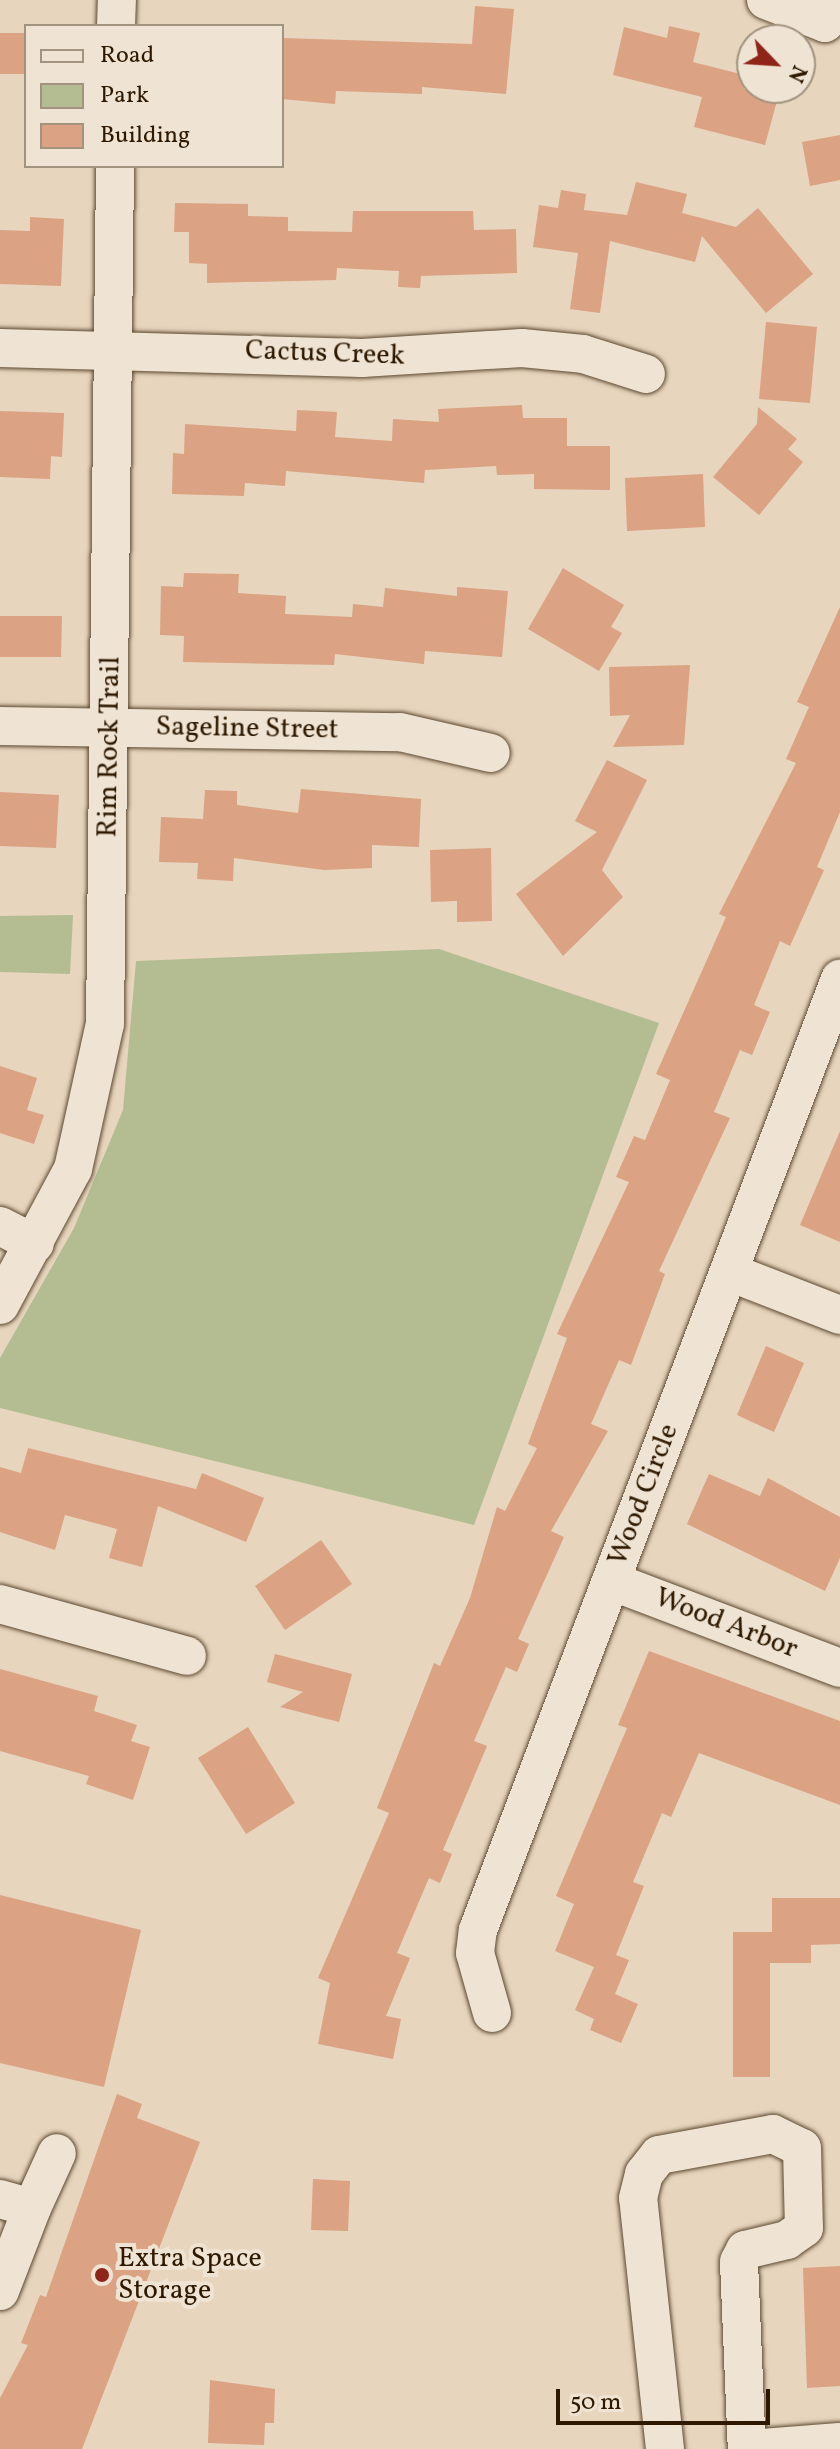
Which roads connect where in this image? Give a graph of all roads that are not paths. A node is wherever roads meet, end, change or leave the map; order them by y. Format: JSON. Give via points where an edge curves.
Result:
{"nodes":[{"id":1,"x":117,"y":0,"type":"edge"},
{"id":2,"x":766,"y":0,"type":"edge"},
{"id":3,"x":830,"y":11,"type":"edge"},
{"id":4,"x":116,"y":24,"type":"edge"},
{"id":5,"x":115,"y":168,"type":"edge"},
{"id":6,"x":114,"y":346,"type":"junction"},
{"id":7,"x":0,"y":348,"type":"edge"},
{"id":8,"x":646,"y":374,"type":"dead end"},
{"id":9,"x":0,"y":726,"type":"edge"},
{"id":10,"x":110,"y":727,"type":"junction"},
{"id":11,"x":491,"y":753,"type":"dead end"},
{"id":12,"x":840,"y":979,"type":"edge"},
{"id":13,"x":0,"y":1226,"type":"edge"},
{"id":14,"x":35,"y":1244,"type":"junction"},
{"id":15,"x":729,"y":1272,"type":"junction"},
{"id":16,"x":0,"y":1305,"type":"edge"},
{"id":17,"x":840,"y":1315,"type":"edge"},
{"id":18,"x":611,"y":1581,"type":"junction"},
{"id":19,"x":0,"y":1604,"type":"edge"},
{"id":20,"x":187,"y":1656,"type":"dead end"},
{"id":21,"x":840,"y":1668,"type":"edge"},
{"id":22,"x":492,"y":2013,"type":"dead end"},
{"id":23,"x":57,"y":2153,"type":"dead end"},
{"id":24,"x":16,"y":2204,"type":"edge"},
{"id":25,"x":0,"y":2291,"type":"edge"},
{"id":26,"x":840,"y":2442,"type":"edge"},
{"id":27,"x":665,"y":2449,"type":"edge"},
{"id":28,"x":748,"y":2449,"type":"edge"}],
"edges":[{"from":1,"to":4,"type":"street"},
{"from":2,"to":3,"type":"street"},
{"from":5,"to":6,"type":"street","name":"Rim Rock Trail"},
{"from":6,"to":7,"type":"street","name":"Cactus Creek"},
{"from":6,"to":8,"type":"street","name":"Cactus Creek","via":[[362,358],[552,349]]},
{"from":6,"to":10,"type":"street","name":"Rim Rock Trail"},
{"from":9,"to":10,"type":"street","name":"Sageline Street"},
{"from":10,"to":11,"type":"street","name":"Sageline Street","via":[[400,732]]},
{"from":10,"to":14,"type":"street","name":"Rim Rock Trail","via":[[100,1064],[73,1169]]},
{"from":12,"to":15,"type":"street","name":"Wood Circle"},
{"from":13,"to":14,"type":"street"},
{"from":14,"to":16,"type":"street","name":"Rim Rock Trail"},
{"from":15,"to":17,"type":"street"},
{"from":15,"to":18,"type":"street","name":"Wood Circle"},
{"from":18,"to":21,"type":"street","name":"Wood Arbor"},
{"from":18,"to":22,"type":"street","name":"Wood Circle","via":[[478,1930],[475,1953]]},
{"from":19,"to":20,"type":"street"},
{"from":23,"to":24,"type":"street"},
{"from":24,"to":25,"type":"street"},
{"from":26,"to":28,"type":"street"},
{"from":27,"to":28,"type":"street","via":[[638,2198],[644,2174],[659,2155],[773,2134],[802,2148],[804,2228],[787,2240],[745,2250],[739,2262]]}]}
